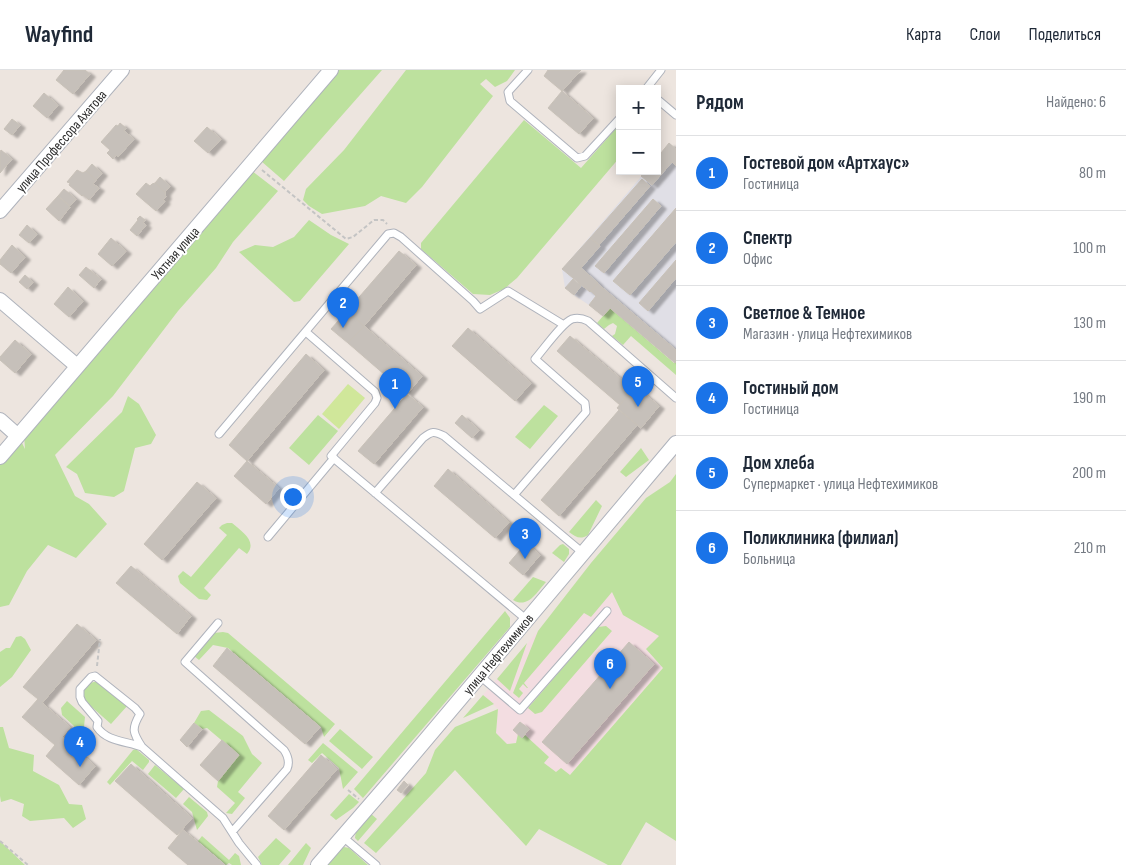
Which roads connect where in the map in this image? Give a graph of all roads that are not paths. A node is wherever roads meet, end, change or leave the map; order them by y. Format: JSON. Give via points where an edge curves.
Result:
{"nodes":[{"id":1,"x":122,"y":70,"type":"edge"},
{"id":2,"x":331,"y":70,"type":"edge"},
{"id":3,"x":528,"y":70,"type":"edge"},
{"id":4,"x":661,"y":70,"type":"edge"},
{"id":5,"x":648,"y":85,"type":"edge"},
{"id":6,"x":661,"y":102,"type":"edge"},
{"id":7,"x":676,"y":115,"type":"edge"},
{"id":8,"x":616,"y":122,"type":"edge"},
{"id":9,"x":1,"y":207,"type":"edge"},
{"id":10,"x":0,"y":300,"type":"edge"},
{"id":11,"x":564,"y":325,"type":"junction"},
{"id":12,"x":306,"y":332,"type":"junction"},
{"id":13,"x":77,"y":366,"type":"junction"},
{"id":14,"x":676,"y":398,"type":"edge"},
{"id":15,"x":0,"y":420,"type":"edge"},
{"id":16,"x":219,"y":434,"type":"dead end"},
{"id":17,"x":18,"y":436,"type":"junction"},
{"id":18,"x":676,"y":443,"type":"edge"},
{"id":19,"x":0,"y":456,"type":"edge"},
{"id":20,"x":334,"y":458,"type":"junction"},
{"id":21,"x":375,"y":493,"type":"junction"},
{"id":22,"x":514,"y":495,"type":"junction"},
{"id":23,"x":268,"y":537,"type":"dead end"},
{"id":24,"x":583,"y":553,"type":"junction"},
{"id":25,"x":607,"y":611,"type":"dead end"},
{"id":26,"x":527,"y":620,"type":"junction"},
{"id":27,"x":218,"y":623,"type":"dead end"},
{"id":28,"x":480,"y":676,"type":"junction"},
{"id":29,"x":134,"y":724,"type":"junction"},
{"id":30,"x":118,"y":741,"type":"junction"},
{"id":31,"x":142,"y":747,"type":"junction"},
{"id":32,"x":232,"y":832,"type":"junction"},
{"id":33,"x":343,"y":837,"type":"junction"},
{"id":34,"x":257,"y":865,"type":"edge"},
{"id":35,"x":318,"y":865,"type":"edge"},
{"id":36,"x":376,"y":865,"type":"edge"}],
"edges":[{"from":1,"to":9,"type":"street","name":"улица Профессора Ахатова"},
{"from":2,"to":13,"type":"street","name":"Уютная улица"},
{"from":3,"to":8,"type":"lane","via":[[508,92],[510,101],[577,158],[585,156]]},
{"from":4,"to":5,"type":"lane"},
{"from":6,"to":7,"type":"lane"},
{"from":10,"to":13,"type":"street"},
{"from":11,"to":12,"type":"lane","via":[[508,291],[480,309],[394,233],[388,234]]},
{"from":11,"to":14,"type":"lane","via":[[571,319],[588,321]]},
{"from":11,"to":22,"type":"lane","via":[[536,359],[586,403],[586,412]]},
{"from":12,"to":16,"type":"lane"},
{"from":12,"to":20,"type":"lane","via":[[375,392],[377,398],[330,456]]},
{"from":13,"to":17,"type":"street","name":"Уютная улица"},
{"from":15,"to":17,"type":"street"},
{"from":17,"to":19,"type":"street","name":"Уютная улица"},
{"from":18,"to":24,"type":"street","name":"улица Нефтехимиков"},
{"from":20,"to":21,"type":"lane"},
{"from":20,"to":23,"type":"lane"},
{"from":21,"to":22,"type":"lane","via":[[423,438],[430,432],[437,432]]},
{"from":21,"to":26,"type":"lane"},
{"from":22,"to":24,"type":"lane"},
{"from":24,"to":26,"type":"street","name":"улица Нефтехимиков"},
{"from":25,"to":28,"type":"lane","via":[[520,710]]},
{"from":26,"to":28,"type":"street","name":"улица Нефтехимиков"},
{"from":27,"to":32,"type":"lane","via":[[184,662],[284,750],[289,764]]},
{"from":28,"to":33,"type":"street","name":"улица Нефтехимиков"},
{"from":29,"to":30,"type":"lane","via":[[130,732]]},
{"from":29,"to":30,"type":"lane","via":[[140,714],[135,708],[96,676],[91,677],[80,689],[82,702],[98,721],[100,732]]},
{"from":29,"to":31,"type":"lane"},
{"from":30,"to":31,"type":"lane"},
{"from":31,"to":32,"type":"lane","via":[[223,818]]},
{"from":32,"to":34,"type":"lane"},
{"from":33,"to":35,"type":"street","name":"улица Нефтехимиков"},
{"from":33,"to":36,"type":"lane"}]}
